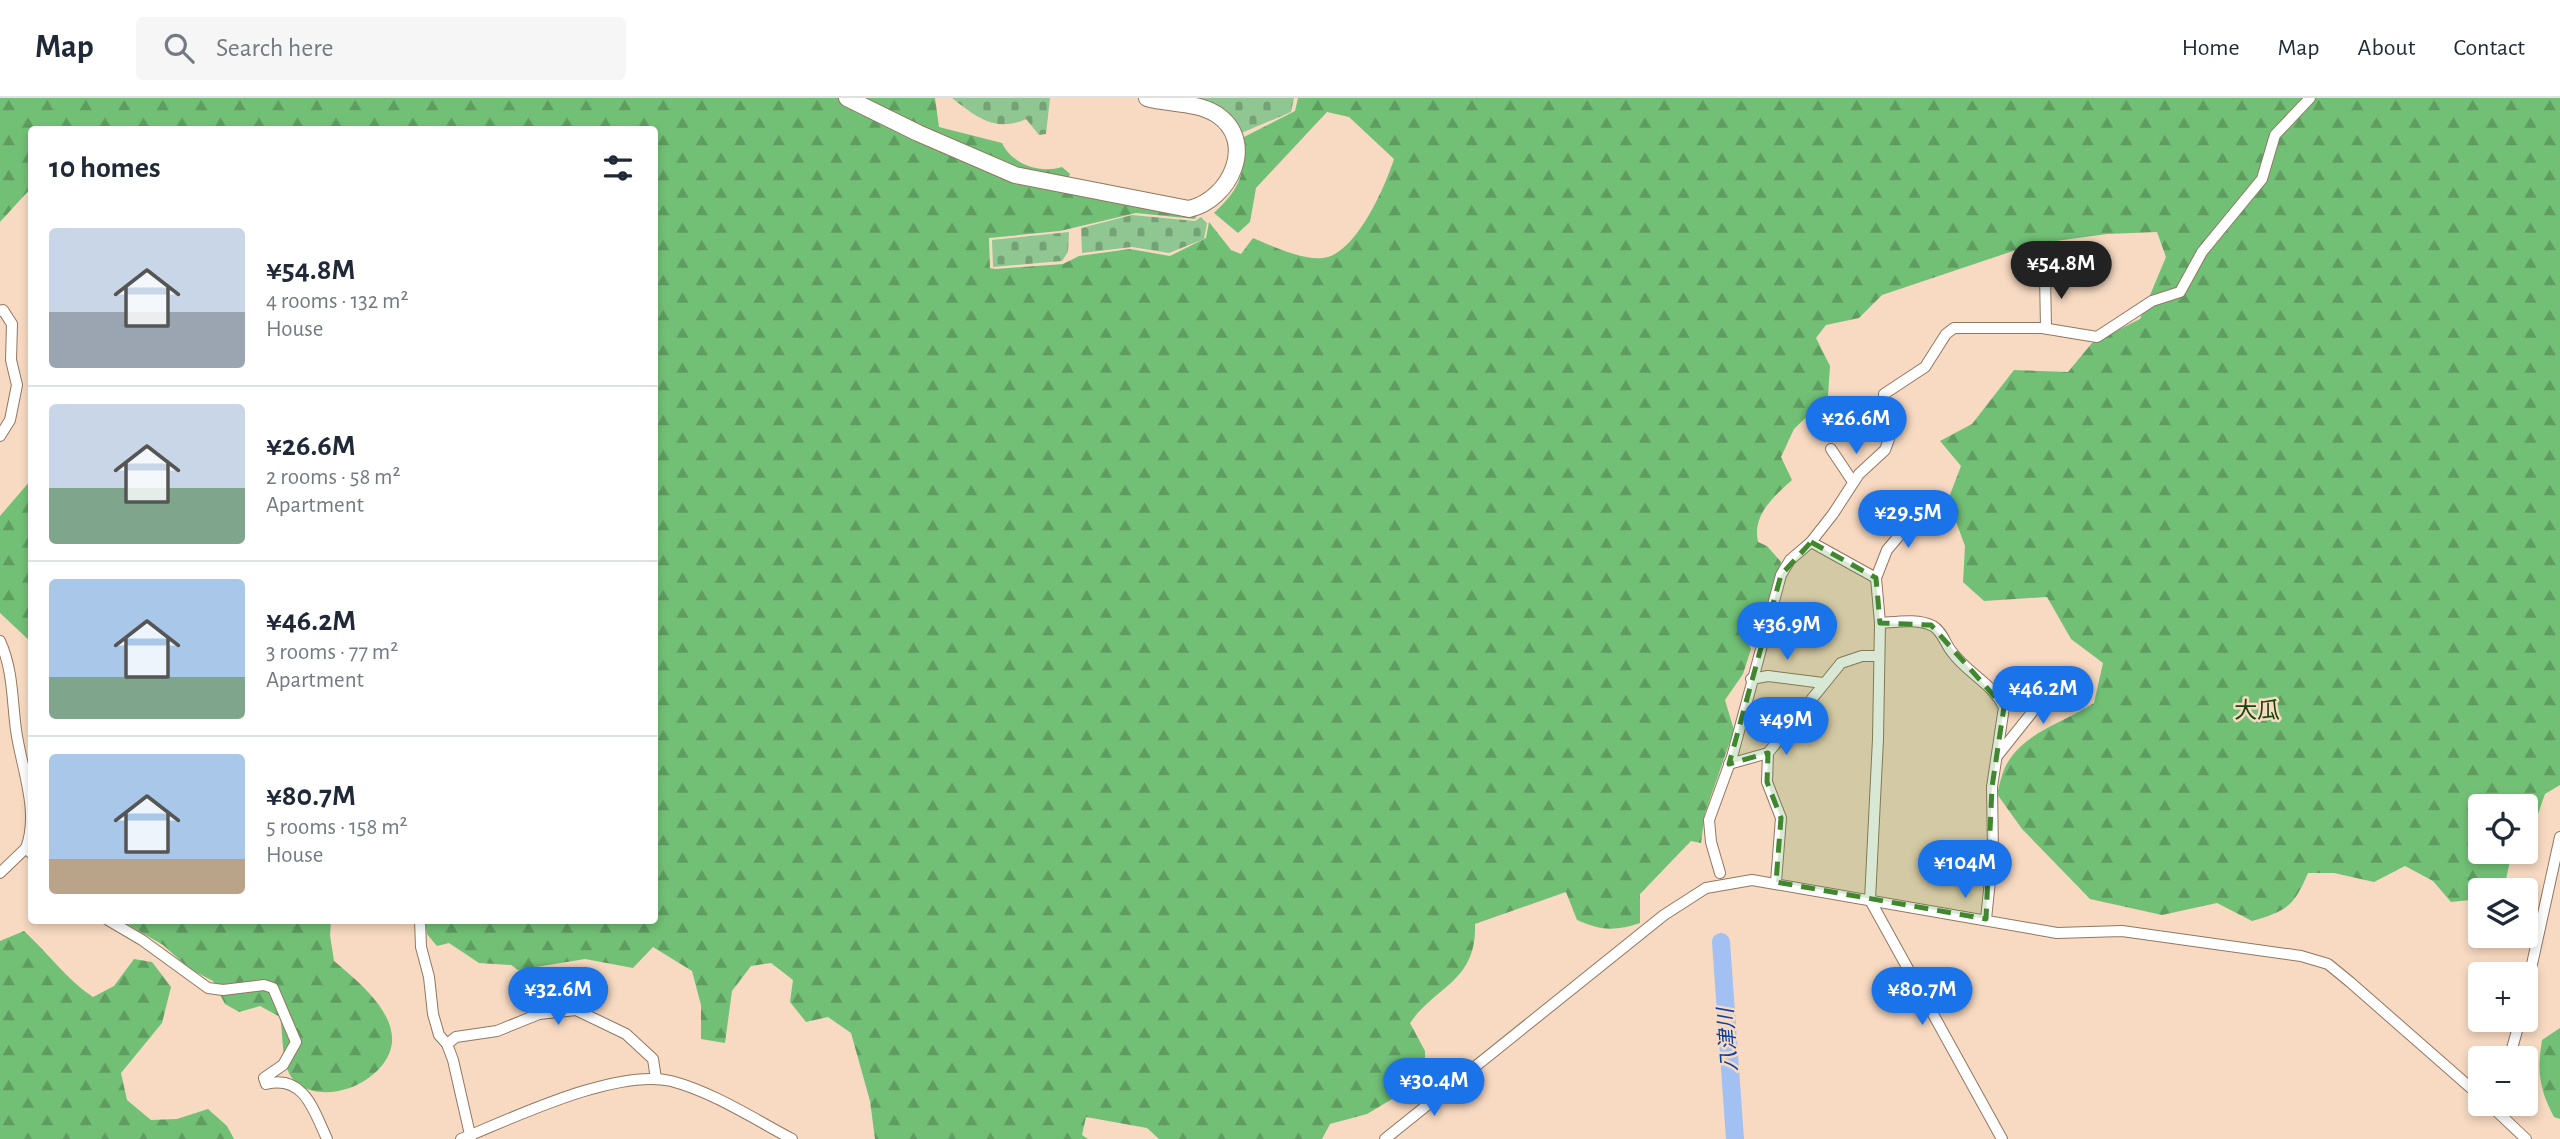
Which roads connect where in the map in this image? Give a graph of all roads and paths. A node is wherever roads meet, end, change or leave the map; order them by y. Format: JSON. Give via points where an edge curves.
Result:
{"nodes":[{"id":1,"x":848,"y":98,"type":"edge"},
{"id":2,"x":1147,"y":98,"type":"edge"},
{"id":3,"x":2311,"y":98,"type":"edge"},
{"id":4,"x":2045,"y":275,"type":"dead end"},
{"id":5,"x":0,"y":311,"type":"edge"},
{"id":6,"x":2046,"y":328,"type":"junction"},
{"id":7,"x":0,"y":436,"type":"edge"},
{"id":8,"x":1831,"y":449,"type":"dead end"},
{"id":9,"x":1853,"y":482,"type":"junction"},
{"id":10,"x":1921,"y":510,"type":"dead end"},
{"id":11,"x":1811,"y":542,"type":"junction"},
{"id":12,"x":1875,"y":579,"type":"junction"},
{"id":13,"x":1880,"y":622,"type":"junction"},
{"id":14,"x":0,"y":640,"type":"edge"},
{"id":15,"x":1877,"y":656,"type":"junction"},
{"id":16,"x":1751,"y":679,"type":"junction"},
{"id":17,"x":1823,"y":683,"type":"junction"},
{"id":18,"x":2032,"y":692,"type":"dead end"},
{"id":19,"x":1768,"y":753,"type":"junction"},
{"id":20,"x":1996,"y":757,"type":"junction"},
{"id":21,"x":1729,"y":764,"type":"junction"},
{"id":22,"x":28,"y":797,"type":"edge"},
{"id":23,"x":2560,"y":837,"type":"edge"},
{"id":24,"x":28,"y":852,"type":"edge"},
{"id":25,"x":0,"y":873,"type":"edge"},
{"id":26,"x":1720,"y":873,"type":"dead end"},
{"id":27,"x":1776,"y":882,"type":"junction"},
{"id":28,"x":1870,"y":900,"type":"junction"},
{"id":29,"x":1986,"y":919,"type":"junction"},
{"id":30,"x":114,"y":924,"type":"edge"},
{"id":31,"x":420,"y":924,"type":"edge"},
{"id":32,"x":2532,"y":962,"type":"edge"},
{"id":33,"x":447,"y":1044,"type":"junction"},
{"id":34,"x":656,"y":1079,"type":"junction"},
{"id":35,"x":2468,"y":1086,"type":"edge"},
{"id":36,"x":2504,"y":1116,"type":"edge"},
{"id":37,"x":468,"y":1138,"type":"edge"},
{"id":38,"x":327,"y":1139,"type":"edge"},
{"id":39,"x":792,"y":1139,"type":"edge"},
{"id":40,"x":1385,"y":1139,"type":"edge"},
{"id":41,"x":2002,"y":1139,"type":"edge"},
{"id":42,"x":2526,"y":1139,"type":"edge"}],
"edges":[{"from":1,"to":2,"type":"street","via":[[1015,175],[1189,209],[1210,201],[1223,191],[1237,157],[1230,129],[1218,115],[1206,110]]},
{"from":3,"to":6,"type":"street","via":[[2276,135],[2262,179],[2202,252],[2180,292],[2152,301],[2097,337]]},
{"from":4,"to":6,"type":"street"},
{"from":5,"to":7,"type":"street","via":[[4,310],[12,324],[10,360],[17,384],[10,420]]},
{"from":6,"to":9,"type":"street","via":[[1954,328],[1946,334],[1925,368],[1884,394],[1889,439],[1885,450]]},
{"from":8,"to":9,"type":"street"},
{"from":9,"to":11,"type":"street"},
{"from":10,"to":12,"type":"street","via":[[1887,550]]},
{"from":11,"to":12,"type":"street"},
{"from":11,"to":16,"type":"street","via":[[1781,575]]},
{"from":12,"to":13,"type":"street"},
{"from":13,"to":15,"type":"street"},
{"from":13,"to":20,"type":"street","via":[[1931,625],[1952,653],[1999,696],[2005,715]]},
{"from":14,"to":22,"type":"street","via":[[12,686]]},
{"from":15,"to":17,"type":"street","via":[[1841,663]]},
{"from":15,"to":28,"type":"street"},
{"from":16,"to":17,"type":"street","via":[[1768,676]]},
{"from":16,"to":21,"type":"street"},
{"from":17,"to":19,"type":"street"},
{"from":18,"to":20,"type":"street","via":[[2041,701]]},
{"from":19,"to":21,"type":"street"},
{"from":19,"to":27,"type":"street","via":[[1767,782],[1781,818]]},
{"from":20,"to":29,"type":"street"},
{"from":21,"to":26,"type":"street","via":[[1709,820]]},
{"from":23,"to":32,"type":"street"},
{"from":24,"to":25,"type":"street"},
{"from":27,"to":28,"type":"street"},
{"from":27,"to":40,"type":"street","via":[[1732,881],[1691,897]]},
{"from":28,"to":29,"type":"street"},
{"from":28,"to":41,"type":"street"},
{"from":29,"to":35,"type":"street","via":[[2057,933],[2122,931],[2301,956],[2328,964]]},
{"from":30,"to":38,"type":"street","via":[[208,988],[273,988],[296,1042],[283,1065],[264,1078],[266,1084],[284,1081],[296,1086]]},
{"from":31,"to":33,"type":"street","via":[[433,1014]]},
{"from":33,"to":34,"type":"street","via":[[456,1037],[497,1031],[539,1014],[576,1010],[626,1034],[653,1059]]},
{"from":33,"to":37,"type":"street"},
{"from":34,"to":37,"type":"street","via":[[601,1086]]},
{"from":34,"to":39,"type":"street","via":[[694,1090]]},
{"from":36,"to":42,"type":"street"}]}
